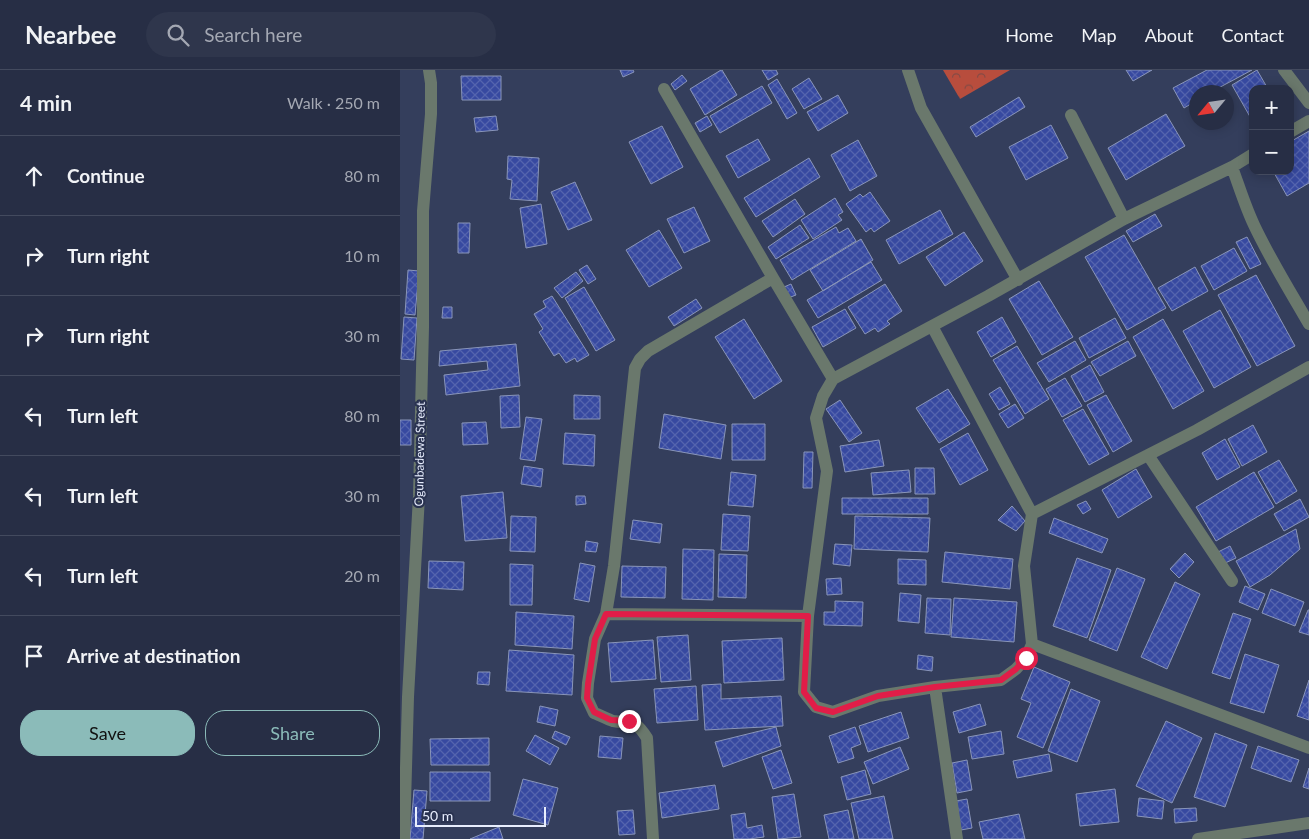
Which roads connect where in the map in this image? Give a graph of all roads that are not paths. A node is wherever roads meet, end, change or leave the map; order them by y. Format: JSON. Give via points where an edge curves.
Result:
{"nodes":[{"id":1,"x":429,"y":70,"type":"edge"},
{"id":2,"x":908,"y":70,"type":"edge"},
{"id":3,"x":1284,"y":70,"type":"edge"},
{"id":4,"x":664,"y":89,"type":"dead end"},
{"id":5,"x":1309,"y":103,"type":"edge"},
{"id":6,"x":1071,"y":115,"type":"dead end"},
{"id":7,"x":1309,"y":120,"type":"edge"},
{"id":8,"x":1293,"y":130,"type":"edge"},
{"id":9,"x":1249,"y":156,"type":"edge"},
{"id":10,"x":1232,"y":167,"type":"junction"},
{"id":11,"x":1124,"y":219,"type":"junction"},
{"id":12,"x":773,"y":278,"type":"junction"},
{"id":13,"x":1018,"y":280,"type":"junction"},
{"id":14,"x":1309,"y":324,"type":"edge"},
{"id":15,"x":932,"y":326,"type":"junction"},
{"id":16,"x":1309,"y":366,"type":"edge"},
{"id":17,"x":833,"y":379,"type":"junction"},
{"id":18,"x":1148,"y":456,"type":"junction"},
{"id":19,"x":1032,"y":514,"type":"junction"},
{"id":20,"x":1232,"y":581,"type":"dead end"},
{"id":21,"x":606,"y":614,"type":"junction"},
{"id":22,"x":808,"y":616,"type":"junction"},
{"id":23,"x":1032,"y":644,"type":"junction"},
{"id":24,"x":935,"y":687,"type":"junction"},
{"id":25,"x":404,"y":697,"type":"edge"},
{"id":26,"x":1309,"y":748,"type":"edge"},
{"id":27,"x":1309,"y":824,"type":"edge"},
{"id":28,"x":404,"y":839,"type":"edge"},
{"id":29,"x":653,"y":839,"type":"edge"},
{"id":30,"x":957,"y":839,"type":"edge"},
{"id":31,"x":1198,"y":839,"type":"edge"}],
"edges":[{"from":1,"to":25,"type":"street","name":"Ogunbadewa Street","via":[[431,114],[423,211],[419,496]]},
{"from":2,"to":13,"type":"street","via":[[921,108]]},
{"from":3,"to":5,"type":"street"},
{"from":4,"to":12,"type":"street"},
{"from":6,"to":11,"type":"street"},
{"from":7,"to":8,"type":"street"},
{"from":9,"to":10,"type":"street"},
{"from":10,"to":11,"type":"street"},
{"from":10,"to":14,"type":"street","via":[[1254,227]]},
{"from":11,"to":13,"type":"street"},
{"from":12,"to":17,"type":"street"},
{"from":12,"to":21,"type":"street","via":[[648,351],[635,368]]},
{"from":13,"to":15,"type":"street"},
{"from":15,"to":17,"type":"street"},
{"from":15,"to":19,"type":"street"},
{"from":16,"to":18,"type":"street"},
{"from":17,"to":22,"type":"street","via":[[816,418],[827,471]]},
{"from":18,"to":19,"type":"street"},
{"from":18,"to":20,"type":"street"},
{"from":19,"to":23,"type":"street","via":[[1024,566]]},
{"from":21,"to":22,"type":"street"},
{"from":21,"to":29,"type":"street","via":[[595,639],[587,698],[594,712],[611,720],[629,721],[640,727],[647,738]]},
{"from":22,"to":24,"type":"street","via":[[804,692],[816,708],[833,712],[878,696]]},
{"from":23,"to":24,"type":"street","via":[[1026,658],[1001,680]]},
{"from":23,"to":26,"type":"street"},
{"from":24,"to":30,"type":"street"},
{"from":25,"to":28,"type":"street","name":"Ogunbadewa Street"},
{"from":27,"to":31,"type":"street"}]}
